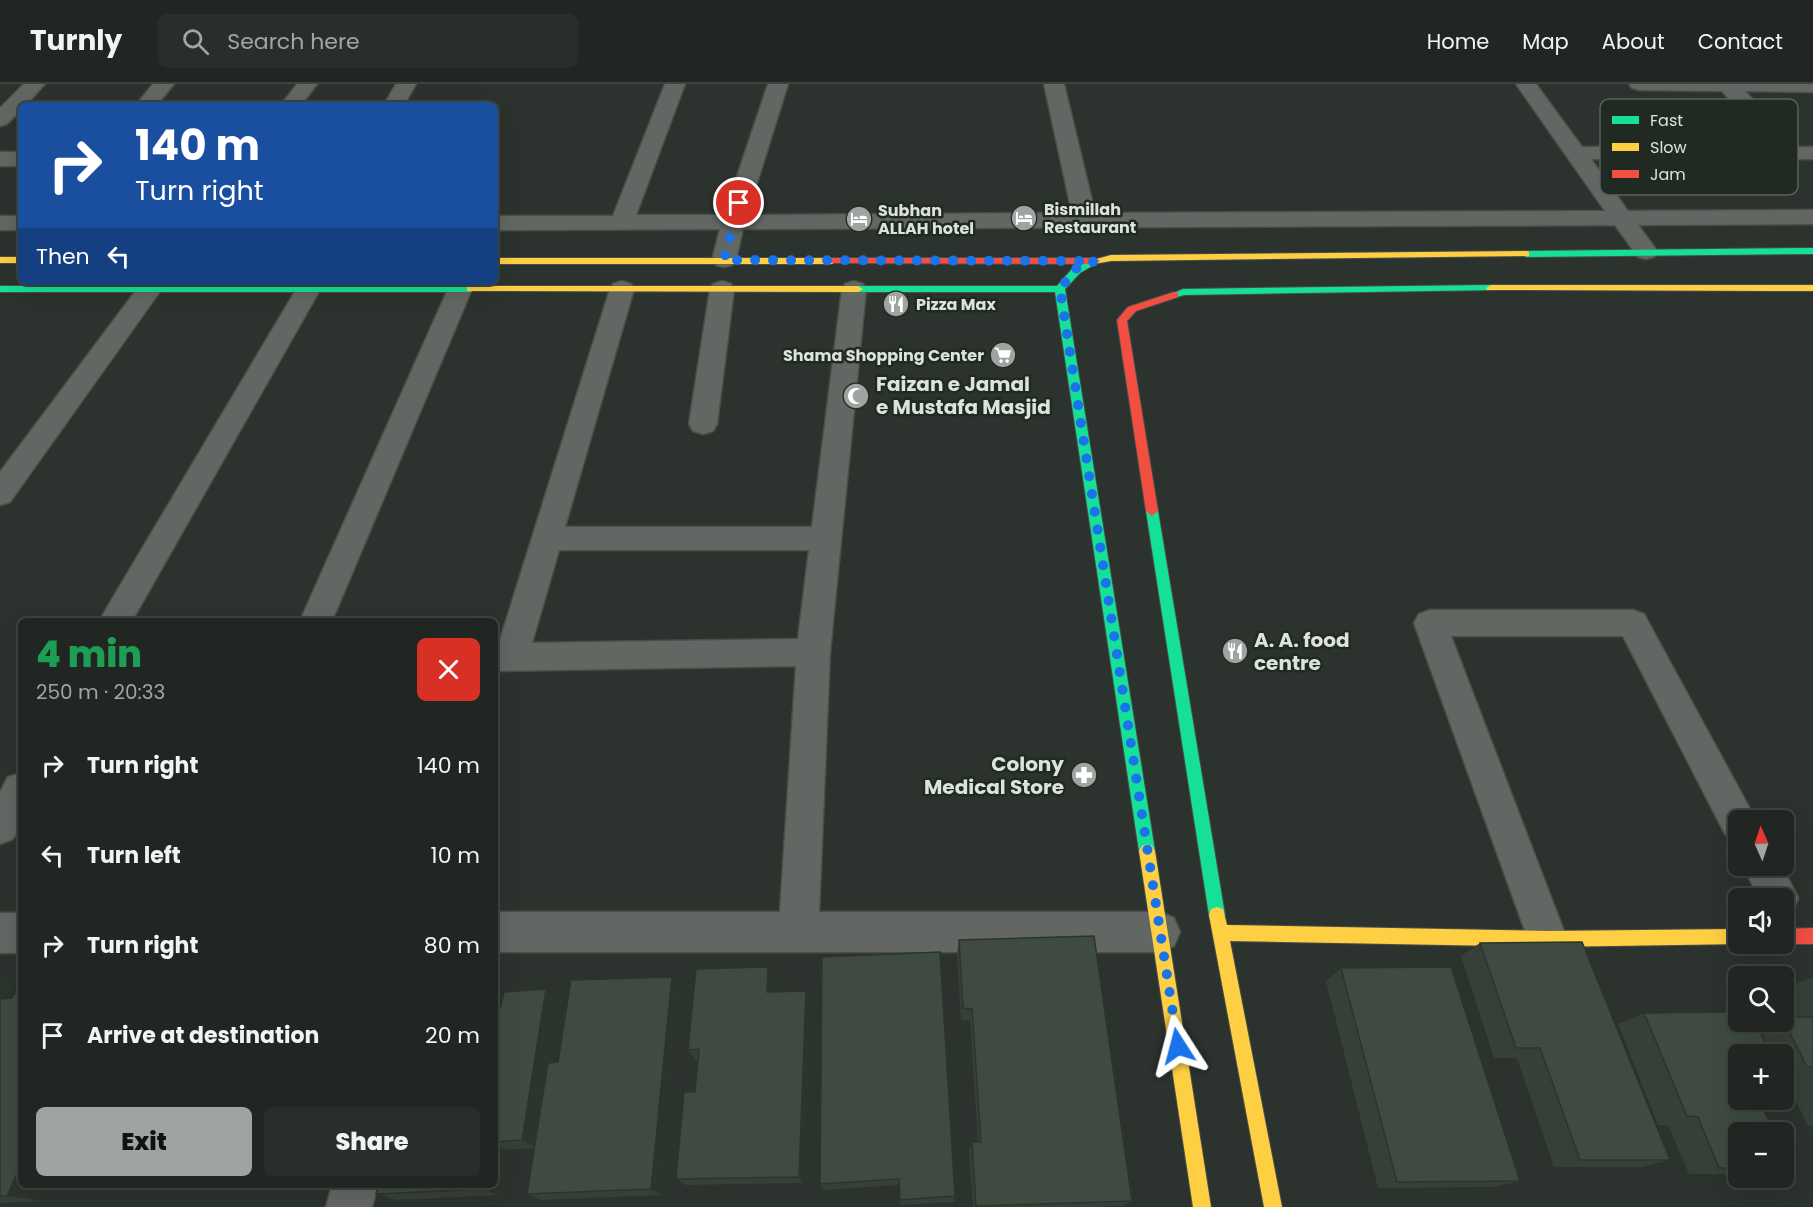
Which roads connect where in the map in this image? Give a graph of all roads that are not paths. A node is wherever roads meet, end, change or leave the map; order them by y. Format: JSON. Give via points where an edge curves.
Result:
{"nodes":[{"id":1,"x":35,"y":84,"type":"edge"},
{"id":2,"x":164,"y":84,"type":"edge"},
{"id":3,"x":307,"y":84,"type":"edge"},
{"id":4,"x":406,"y":84,"type":"edge"},
{"id":5,"x":675,"y":84,"type":"edge"},
{"id":6,"x":778,"y":84,"type":"edge"},
{"id":7,"x":1054,"y":84,"type":"edge"},
{"id":8,"x":1526,"y":84,"type":"edge"},
{"id":9,"x":1639,"y":84,"type":"edge"},
{"id":10,"x":1728,"y":85,"type":"edge"},
{"id":11,"x":1813,"y":86,"type":"edge"},
{"id":12,"x":1741,"y":99,"type":"edge"},
{"id":13,"x":149,"y":102,"type":"edge"},
{"id":14,"x":293,"y":102,"type":"edge"},
{"id":15,"x":396,"y":102,"type":"edge"},
{"id":16,"x":0,"y":120,"type":"edge"},
{"id":17,"x":1575,"y":153,"type":"junction"},
{"id":18,"x":1600,"y":153,"type":"edge"},
{"id":19,"x":0,"y":159,"type":"edge"},
{"id":20,"x":18,"y":159,"type":"edge"},
{"id":21,"x":1600,"y":188,"type":"edge"},
{"id":22,"x":1605,"y":195,"type":"edge"},
{"id":23,"x":1621,"y":217,"type":"junction"},
{"id":24,"x":1813,"y":217,"type":"edge"},
{"id":25,"x":1085,"y":222,"type":"junction"},
{"id":26,"x":0,"y":223,"type":"edge"},
{"id":27,"x":18,"y":223,"type":"edge"},
{"id":28,"x":733,"y":223,"type":"junction"},
{"id":29,"x":498,"y":224,"type":"edge"},
{"id":30,"x":621,"y":224,"type":"junction"},
{"id":31,"x":1813,"y":251,"type":"edge"},
{"id":32,"x":1646,"y":252,"type":"junction"},
{"id":33,"x":0,"y":260,"type":"edge"},
{"id":34,"x":18,"y":260,"type":"edge"},
{"id":35,"x":724,"y":260,"type":"junction"},
{"id":36,"x":498,"y":261,"type":"edge"},
{"id":37,"x":1095,"y":261,"type":"junction"},
{"id":38,"x":309,"y":288,"type":"junction"},
{"id":39,"x":1813,"y":288,"type":"edge"},
{"id":40,"x":0,"y":289,"type":"edge"},
{"id":41,"x":460,"y":289,"type":"junction"},
{"id":42,"x":622,"y":289,"type":"junction"},
{"id":43,"x":722,"y":289,"type":"junction"},
{"id":44,"x":854,"y":289,"type":"junction"},
{"id":45,"x":1060,"y":289,"type":"junction"},
{"id":46,"x":149,"y":290,"type":"junction"},
{"id":47,"x":703,"y":424,"type":"dead end"},
{"id":48,"x":2,"y":488,"type":"edge"},
{"id":49,"x":548,"y":538,"type":"junction"},
{"id":50,"x":827,"y":539,"type":"junction"},
{"id":51,"x":117,"y":618,"type":"edge"},
{"id":52,"x":317,"y":618,"type":"edge"},
{"id":53,"x":813,"y":652,"type":"junction"},
{"id":54,"x":503,"y":657,"type":"edge"},
{"id":55,"x":18,"y":794,"type":"edge"},
{"id":56,"x":1732,"y":810,"type":"edge"},
{"id":57,"x":0,"y":827,"type":"edge"},
{"id":58,"x":799,"y":930,"type":"junction"},
{"id":59,"x":498,"y":932,"type":"edge"},
{"id":60,"x":1160,"y":932,"type":"junction"},
{"id":61,"x":0,"y":933,"type":"edge"},
{"id":62,"x":18,"y":933,"type":"edge"},
{"id":63,"x":1220,"y":933,"type":"junction"},
{"id":64,"x":1728,"y":937,"type":"edge"},
{"id":65,"x":1547,"y":939,"type":"junction"},
{"id":66,"x":354,"y":1188,"type":"edge"},
{"id":67,"x":349,"y":1207,"type":"edge"},
{"id":68,"x":1202,"y":1207,"type":"edge"},
{"id":69,"x":1273,"y":1207,"type":"edge"}],
"edges":[{"from":1,"to":16,"type":"street"},
{"from":2,"to":13,"type":"street"},
{"from":3,"to":14,"type":"street"},
{"from":4,"to":15,"type":"street"},
{"from":5,"to":30,"type":"street"},
{"from":6,"to":28,"type":"street"},
{"from":7,"to":25,"type":"street"},
{"from":8,"to":17,"type":"street"},
{"from":9,"to":10,"type":"street"},
{"from":10,"to":11,"type":"street"},
{"from":10,"to":12,"type":"street"},
{"from":17,"to":18,"type":"street"},
{"from":17,"to":21,"type":"street"},
{"from":19,"to":20,"type":"street"},
{"from":22,"to":23,"type":"street"},
{"from":23,"to":24,"type":"street"},
{"from":23,"to":25,"type":"street"},
{"from":23,"to":32,"type":"street"},
{"from":25,"to":28,"type":"street"},
{"from":26,"to":27,"type":"street"},
{"from":28,"to":30,"type":"street"},
{"from":28,"to":35,"type":"street"},
{"from":29,"to":30,"type":"street"},
{"from":31,"to":32,"type":"main road"},
{"from":32,"to":37,"type":"main road"},
{"from":33,"to":34,"type":"main road"},
{"from":35,"to":36,"type":"main road"},
{"from":35,"to":37,"type":"main road"},
{"from":37,"to":45,"type":"main road","via":[[1075,269]]},
{"from":38,"to":41,"type":"main road"},
{"from":38,"to":46,"type":"main road"},
{"from":38,"to":51,"type":"street"},
{"from":39,"to":63,"type":"main road","via":[[1183,292],[1132,309],[1122,320]]},
{"from":40,"to":46,"type":"main road"},
{"from":41,"to":42,"type":"main road"},
{"from":41,"to":52,"type":"street"},
{"from":42,"to":43,"type":"main road"},
{"from":42,"to":49,"type":"street"},
{"from":43,"to":44,"type":"main road"},
{"from":43,"to":47,"type":"street"},
{"from":44,"to":45,"type":"main road"},
{"from":44,"to":50,"type":"street"},
{"from":45,"to":60,"type":"main road"},
{"from":46,"to":48,"type":"street"},
{"from":49,"to":50,"type":"street"},
{"from":49,"to":54,"type":"street"},
{"from":50,"to":53,"type":"street"},
{"from":53,"to":54,"type":"street"},
{"from":53,"to":58,"type":"street"},
{"from":55,"to":57,"type":"street"},
{"from":56,"to":65,"type":"street","via":[[1633,623],[1430,623]]},
{"from":58,"to":59,"type":"street"},
{"from":58,"to":60,"type":"street"},
{"from":60,"to":68,"type":"main road"},
{"from":61,"to":62,"type":"street"},
{"from":63,"to":65,"type":"main road"},
{"from":63,"to":69,"type":"main road"},
{"from":64,"to":65,"type":"main road"},
{"from":66,"to":67,"type":"street"}]}
